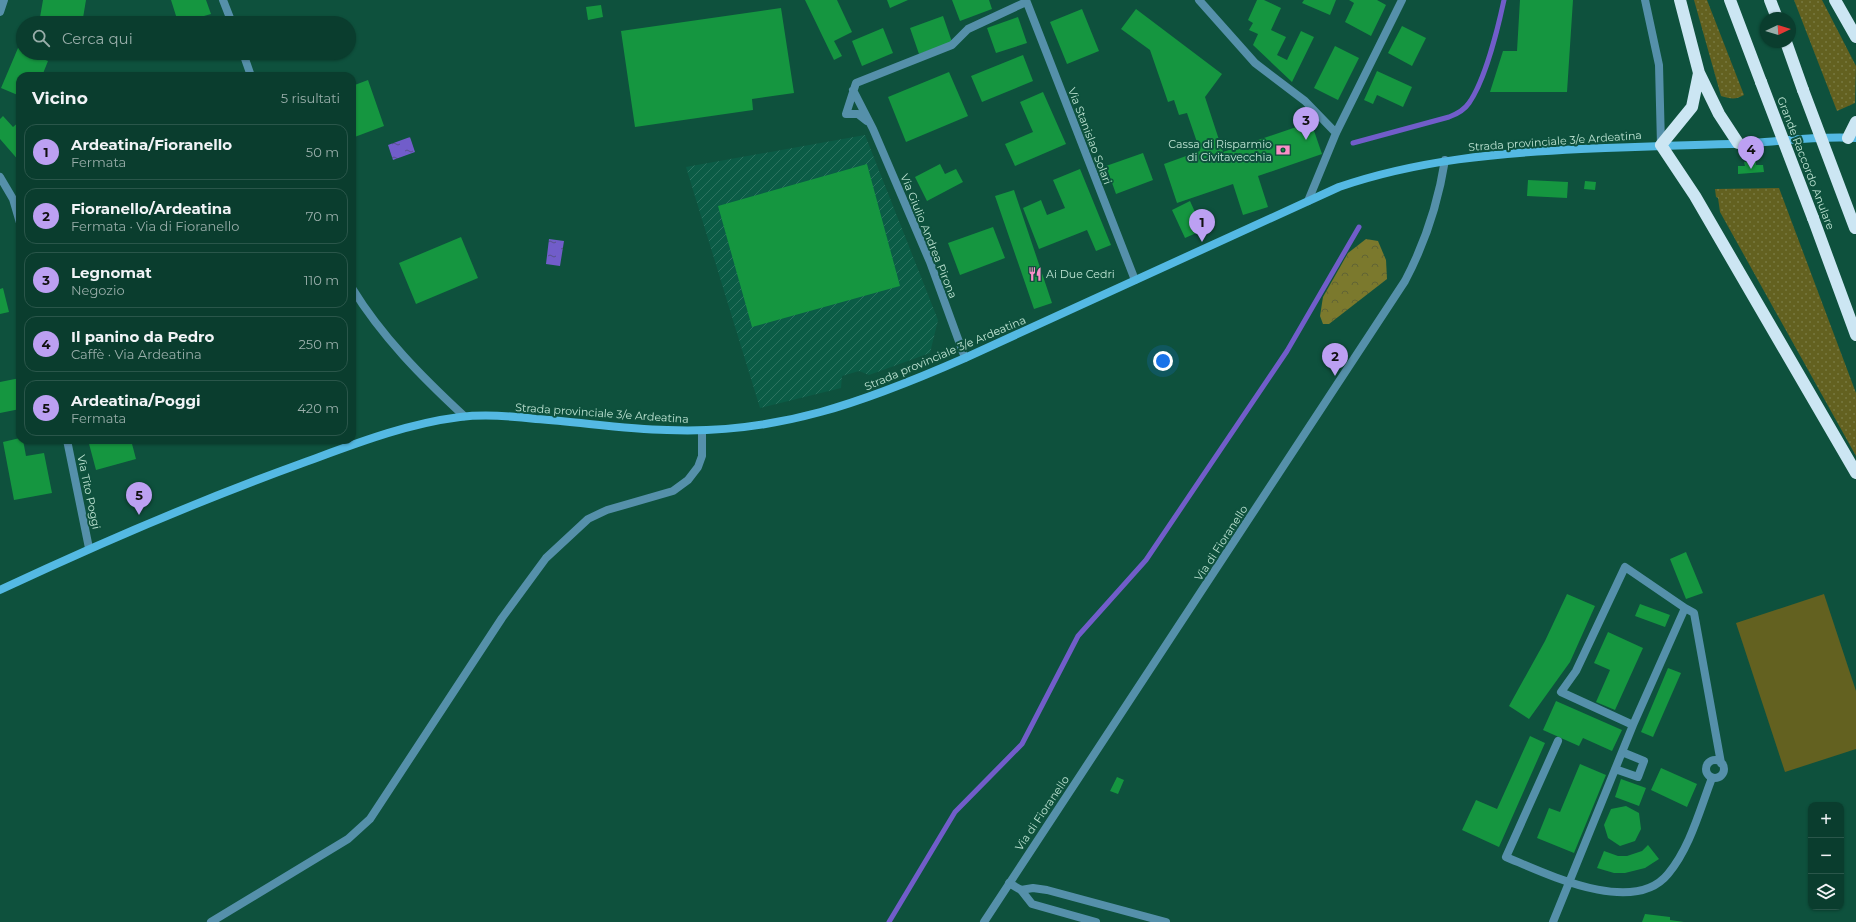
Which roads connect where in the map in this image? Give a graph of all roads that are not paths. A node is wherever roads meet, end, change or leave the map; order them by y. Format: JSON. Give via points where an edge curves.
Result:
{"nodes":[{"id":1,"x":4,"y":0,"type":"edge"},
{"id":2,"x":223,"y":0,"type":"edge"},
{"id":3,"x":230,"y":0,"type":"edge"},
{"id":4,"x":1199,"y":0,"type":"edge"},
{"id":5,"x":1402,"y":0,"type":"edge"},
{"id":6,"x":1645,"y":0,"type":"edge"},
{"id":7,"x":1680,"y":0,"type":"edge"},
{"id":8,"x":1730,"y":0,"type":"edge"},
{"id":9,"x":1770,"y":0,"type":"edge"},
{"id":10,"x":1835,"y":0,"type":"edge"},
{"id":11,"x":1026,"y":1,"type":"edge"},
{"id":12,"x":227,"y":10,"type":"junction"},
{"id":13,"x":0,"y":12,"type":"edge"},
{"id":14,"x":1775,"y":12,"type":"edge"},
{"id":15,"x":229,"y":16,"type":"edge"},
{"id":16,"x":1856,"y":37,"type":"edge"},
{"id":17,"x":1788,"y":48,"type":"edge"},
{"id":18,"x":245,"y":60,"type":"edge"},
{"id":19,"x":250,"y":72,"type":"edge"},
{"id":20,"x":1699,"y":73,"type":"junction"},
{"id":21,"x":853,"y":90,"type":"junction"},
{"id":22,"x":1856,"y":122,"type":"edge"},
{"id":23,"x":870,"y":124,"type":"junction"},
{"id":24,"x":1336,"y":133,"type":"junction"},
{"id":25,"x":1852,"y":138,"type":"edge"},
{"id":26,"x":1738,"y":143,"type":"junction"},
{"id":27,"x":1661,"y":145,"type":"junction"},
{"id":28,"x":1445,"y":160,"type":"junction"},
{"id":29,"x":0,"y":177,"type":"edge"},
{"id":30,"x":1308,"y":201,"type":"junction"},
{"id":31,"x":16,"y":209,"type":"edge"},
{"id":32,"x":1855,"y":229,"type":"edge"},
{"id":33,"x":1135,"y":280,"type":"junction"},
{"id":34,"x":356,"y":294,"type":"edge"},
{"id":35,"x":1856,"y":335,"type":"edge"},
{"id":36,"x":965,"y":358,"type":"junction"},
{"id":37,"x":464,"y":416,"type":"junction"},
{"id":38,"x":702,"y":431,"type":"junction"},
{"id":39,"x":68,"y":444,"type":"edge"},
{"id":40,"x":355,"y":444,"type":"edge"},
{"id":41,"x":356,"y":444,"type":"edge"},
{"id":42,"x":1856,"y":473,"type":"edge"},
{"id":43,"x":89,"y":548,"type":"junction"},
{"id":44,"x":0,"y":590,"type":"edge"},
{"id":45,"x":1685,"y":608,"type":"junction"},
{"id":46,"x":1633,"y":725,"type":"junction"},
{"id":47,"x":1558,"y":741,"type":"dead end"},
{"id":48,"x":1622,"y":752,"type":"junction"},
{"id":49,"x":1721,"y":763,"type":"junction"},
{"id":50,"x":1615,"y":769,"type":"junction"},
{"id":51,"x":1712,"y":778,"type":"junction"},
{"id":52,"x":1569,"y":882,"type":"junction"},
{"id":53,"x":1009,"y":883,"type":"junction"},
{"id":54,"x":1021,"y":890,"type":"junction"},
{"id":55,"x":211,"y":922,"type":"edge"},
{"id":56,"x":984,"y":922,"type":"edge"},
{"id":57,"x":1096,"y":922,"type":"edge"},
{"id":58,"x":1166,"y":922,"type":"edge"},
{"id":59,"x":1553,"y":922,"type":"edge"}],
"edges":[{"from":1,"to":13,"type":"street"},
{"from":2,"to":12,"type":"street"},
{"from":3,"to":12,"type":"street"},
{"from":4,"to":24,"type":"street","via":[[1254,63],[1305,101]]},
{"from":5,"to":24,"type":"street"},
{"from":6,"to":27,"type":"street","via":[[1659,65]]},
{"from":7,"to":20,"type":"highway"},
{"from":8,"to":35,"type":"highway","name":"Grande Raccordo Anulare","bridge":true},
{"from":9,"to":14,"type":"highway"},
{"from":10,"to":16,"type":"highway"},
{"from":11,"to":21,"type":"street","via":[[968,29],[952,45],[862,80],[856,83]]},
{"from":11,"to":33,"type":"street","name":"Via Stanislao Solari"},
{"from":12,"to":15,"type":"street"},
{"from":17,"to":32,"type":"highway","name":"Grande Raccordo Anulare","bridge":true},
{"from":18,"to":19,"type":"street"},
{"from":20,"to":26,"type":"highway","via":[[1719,114]]},
{"from":20,"to":27,"type":"highway","via":[[1692,107]]},
{"from":21,"to":23,"type":"street","name":"Via Giulio Andrea Pirona"},
{"from":21,"to":23,"type":"street","via":[[846,114],[858,114]]},
{"from":22,"to":25,"type":"highway"},
{"from":23,"to":36,"type":"street","name":"Via Giulio Andrea Pirona","via":[[930,262]]},
{"from":24,"to":30,"type":"street"},
{"from":25,"to":26,"type":"main road","name":"Strada provinciale 3/e Ardeatina","via":[[1827,137]]},
{"from":26,"to":27,"type":"main road","name":"Strada provinciale 3/e Ardeatina"},
{"from":27,"to":28,"type":"main road","name":"Strada provinciale 3/e Ardeatina","via":[[1518,152]]},
{"from":27,"to":42,"type":"highway","via":[[1695,196]]},
{"from":28,"to":30,"type":"main road","name":"Strada provinciale 3/e Ardeatina","via":[[1371,176]]},
{"from":28,"to":53,"type":"street","name":"Via di Fioranello","via":[[1439,194],[1427,233],[1405,281]]},
{"from":29,"to":31,"type":"street"},
{"from":30,"to":33,"type":"main road","name":"Strada provinciale 3/e Ardeatina"},
{"from":33,"to":36,"type":"main road","name":"Strada provinciale 3/e Ardeatina"},
{"from":34,"to":37,"type":"street","via":[[399,352]]},
{"from":36,"to":38,"type":"main road","name":"Strada provinciale 3/e Ardeatina","via":[[900,386],[818,414],[734,430]]},
{"from":37,"to":38,"type":"main road","name":"Strada provinciale 3/e Ardeatina","via":[[516,417]]},
{"from":37,"to":41,"type":"main road","name":"Strada provinciale 3/e Ardeatina","via":[[420,424]]},
{"from":38,"to":55,"type":"street","via":[[702,456],[688,480],[673,491],[607,510],[588,519],[546,558],[502,618],[370,819],[348,839]]},
{"from":39,"to":43,"type":"street","name":"Via Tito Poggi"},
{"from":40,"to":43,"type":"main road","name":"Strada provinciale 3/e Ardeatina","via":[[244,485]]},
{"from":43,"to":44,"type":"main road","name":"Strada provinciale 3/e Ardeatina"},
{"from":45,"to":46,"type":"street"},
{"from":45,"to":46,"type":"street","via":[[1625,567],[1576,671],[1561,692]]},
{"from":45,"to":49,"type":"street","via":[[1694,613]]},
{"from":46,"to":48,"type":"street"},
{"from":47,"to":52,"type":"street","via":[[1506,857]]},
{"from":48,"to":50,"type":"street"},
{"from":48,"to":50,"type":"street","via":[[1644,761],[1638,777]]},
{"from":49,"to":51,"type":"street","via":[[1724,768],[1723,774],[1718,778]]},
{"from":49,"to":51,"type":"street","via":[[1713,760],[1708,763],[1706,771]]},
{"from":50,"to":52,"type":"street"},
{"from":51,"to":52,"type":"street","via":[[1679,857],[1668,875],[1657,884],[1624,893],[1607,892]]},
{"from":52,"to":59,"type":"street"},
{"from":53,"to":54,"type":"street"},
{"from":53,"to":56,"type":"street","name":"Via di Fioranello"},
{"from":54,"to":57,"type":"street","via":[[1035,905]]},
{"from":54,"to":58,"type":"street","via":[[1047,890]]}]}
